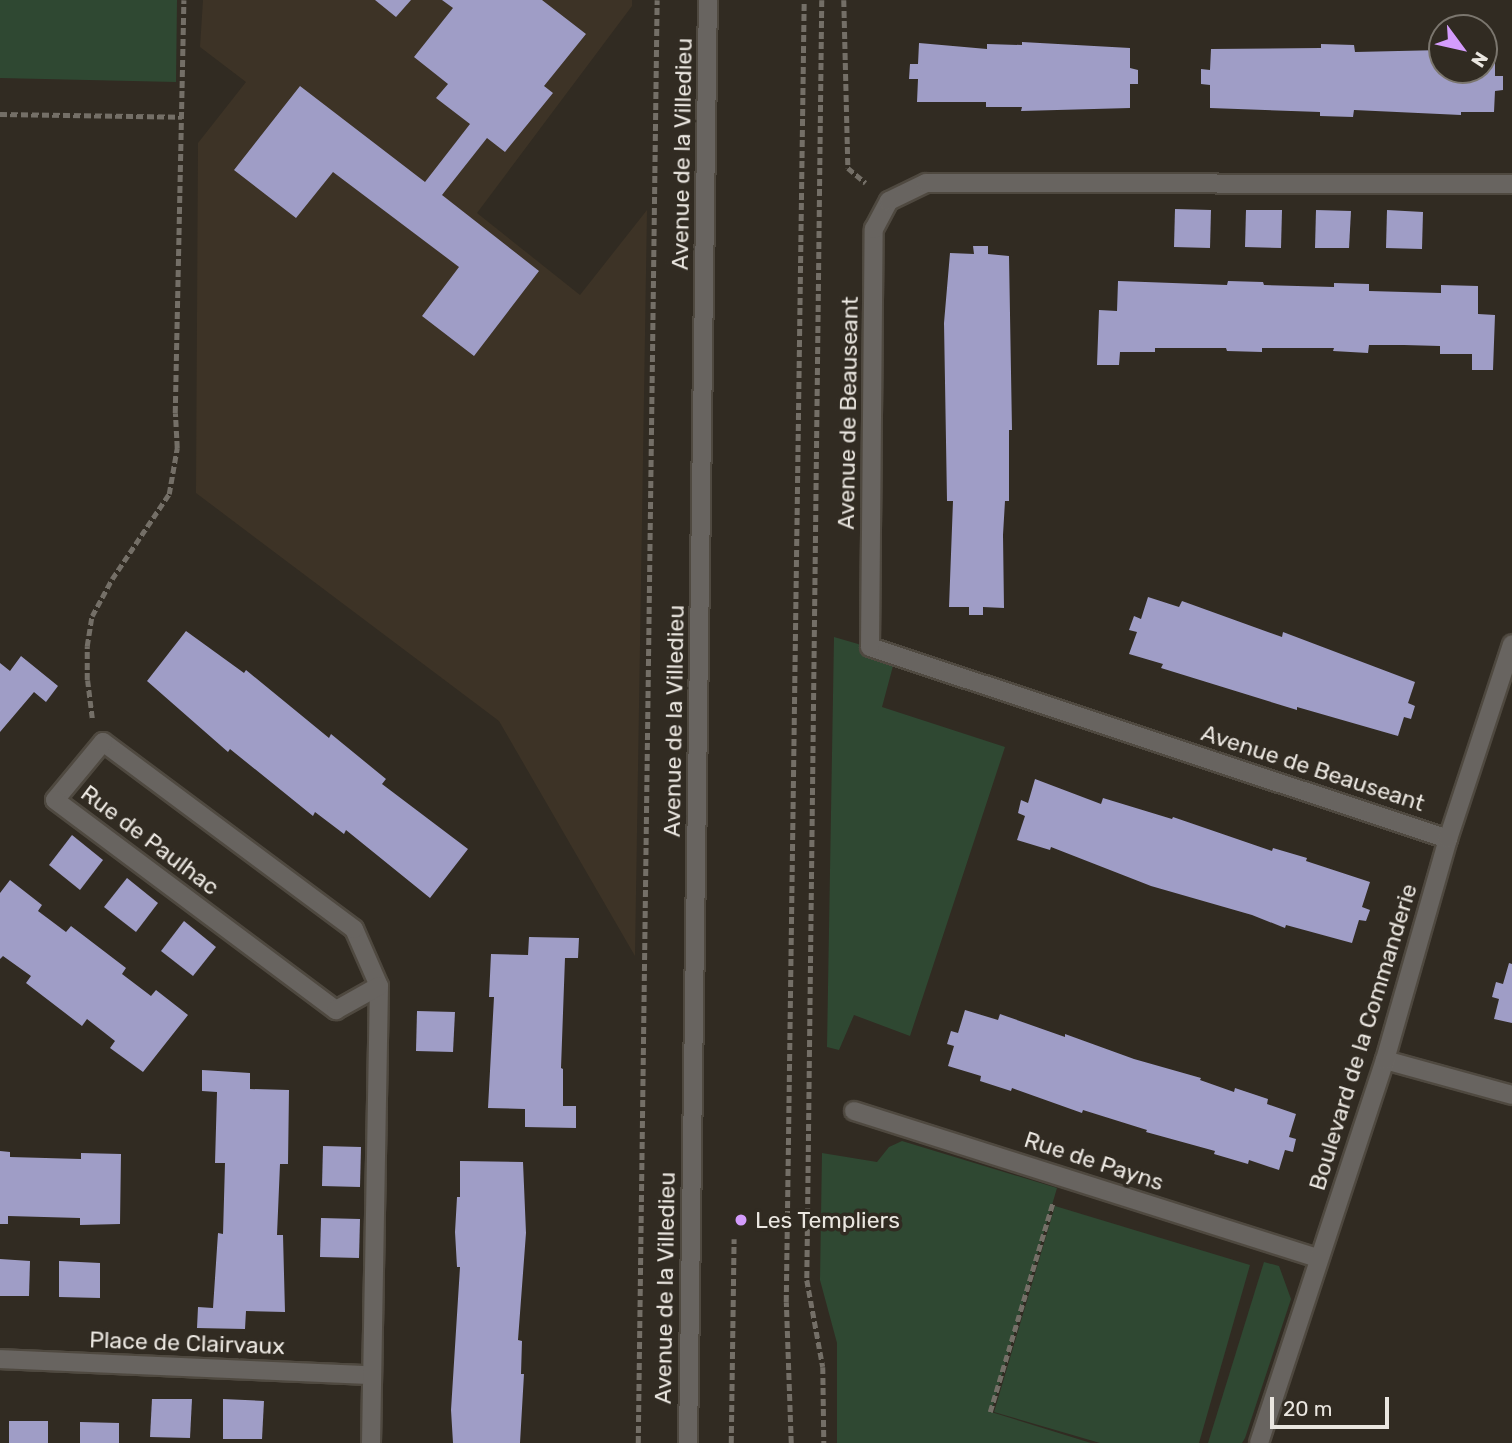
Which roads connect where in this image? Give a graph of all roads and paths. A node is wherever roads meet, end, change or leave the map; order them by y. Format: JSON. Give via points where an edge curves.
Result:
{"nodes":[{"id":1,"x":184,"y":0,"type":"edge"},
{"id":2,"x":657,"y":0,"type":"edge"},
{"id":3,"x":708,"y":0,"type":"edge"},
{"id":4,"x":804,"y":0,"type":"edge"},
{"id":5,"x":822,"y":0,"type":"edge"},
{"id":6,"x":844,"y":0,"type":"edge"},
{"id":7,"x":0,"y":114,"type":"edge"},
{"id":8,"x":182,"y":117,"type":"junction"},
{"id":9,"x":1512,"y":184,"type":"edge"},
{"id":10,"x":889,"y":201,"type":"junction"},
{"id":11,"x":1512,"y":644,"type":"edge"},
{"id":12,"x":103,"y":741,"type":"junction"},
{"id":13,"x":1448,"y":839,"type":"junction"},
{"id":14,"x":379,"y":986,"type":"junction"},
{"id":15,"x":1385,"y":1060,"type":"junction"},
{"id":16,"x":1512,"y":1095,"type":"edge"},
{"id":17,"x":854,"y":1111,"type":"dead end"},
{"id":18,"x":1060,"y":1177,"type":"junction"},
{"id":19,"x":734,"y":1239,"type":"dead end"},
{"id":20,"x":1318,"y":1258,"type":"junction"},
{"id":21,"x":0,"y":1359,"type":"edge"},
{"id":22,"x":372,"y":1375,"type":"junction"},
{"id":23,"x":990,"y":1412,"type":"dead end"},
{"id":24,"x":370,"y":1443,"type":"edge"},
{"id":25,"x":638,"y":1443,"type":"edge"},
{"id":26,"x":688,"y":1443,"type":"edge"},
{"id":27,"x":732,"y":1443,"type":"edge"},
{"id":28,"x":791,"y":1443,"type":"edge"},
{"id":29,"x":824,"y":1443,"type":"edge"},
{"id":30,"x":1259,"y":1443,"type":"edge"}],
"edges":[{"from":1,"to":8,"type":"path"},
{"from":2,"to":25,"type":"path"},
{"from":3,"to":26,"type":"street","name":"Avenue de la Villedieu"},
{"from":4,"to":28,"type":"path","via":[[786,1302]]},
{"from":5,"to":29,"type":"path","via":[[807,1280],[823,1367]]},
{"from":6,"to":10,"type":"path","via":[[848,168]]},
{"from":7,"to":8,"type":"path"},
{"from":8,"to":12,"type":"path","via":[[177,448],[169,494],[92,616],[87,680],[92,718]]},
{"from":9,"to":10,"type":"street","via":[[926,183]]},
{"from":10,"to":13,"type":"street","name":"Avenue de Beauseant","via":[[874,229],[870,647]]},
{"from":11,"to":13,"type":"street","name":"Boulevard de la Commanderie"},
{"from":12,"to":14,"type":"street","via":[[354,929]]},
{"from":12,"to":14,"type":"street","name":"Rue de Paulhac","via":[[55,800],[336,1010]]},
{"from":13,"to":15,"type":"street","name":"Boulevard de la Commanderie"},
{"from":14,"to":22,"type":"street"},
{"from":15,"to":16,"type":"street"},
{"from":15,"to":20,"type":"street","name":"Boulevard de la Commanderie"},
{"from":17,"to":18,"type":"street","name":"Rue de Payns"},
{"from":18,"to":20,"type":"street","name":"Rue de Payns"},
{"from":18,"to":23,"type":"path"},
{"from":19,"to":27,"type":"path"},
{"from":20,"to":30,"type":"street","name":"Boulevard de la Commanderie"},
{"from":21,"to":22,"type":"street","name":"Place de Clairvaux"},
{"from":22,"to":24,"type":"street"}]}
